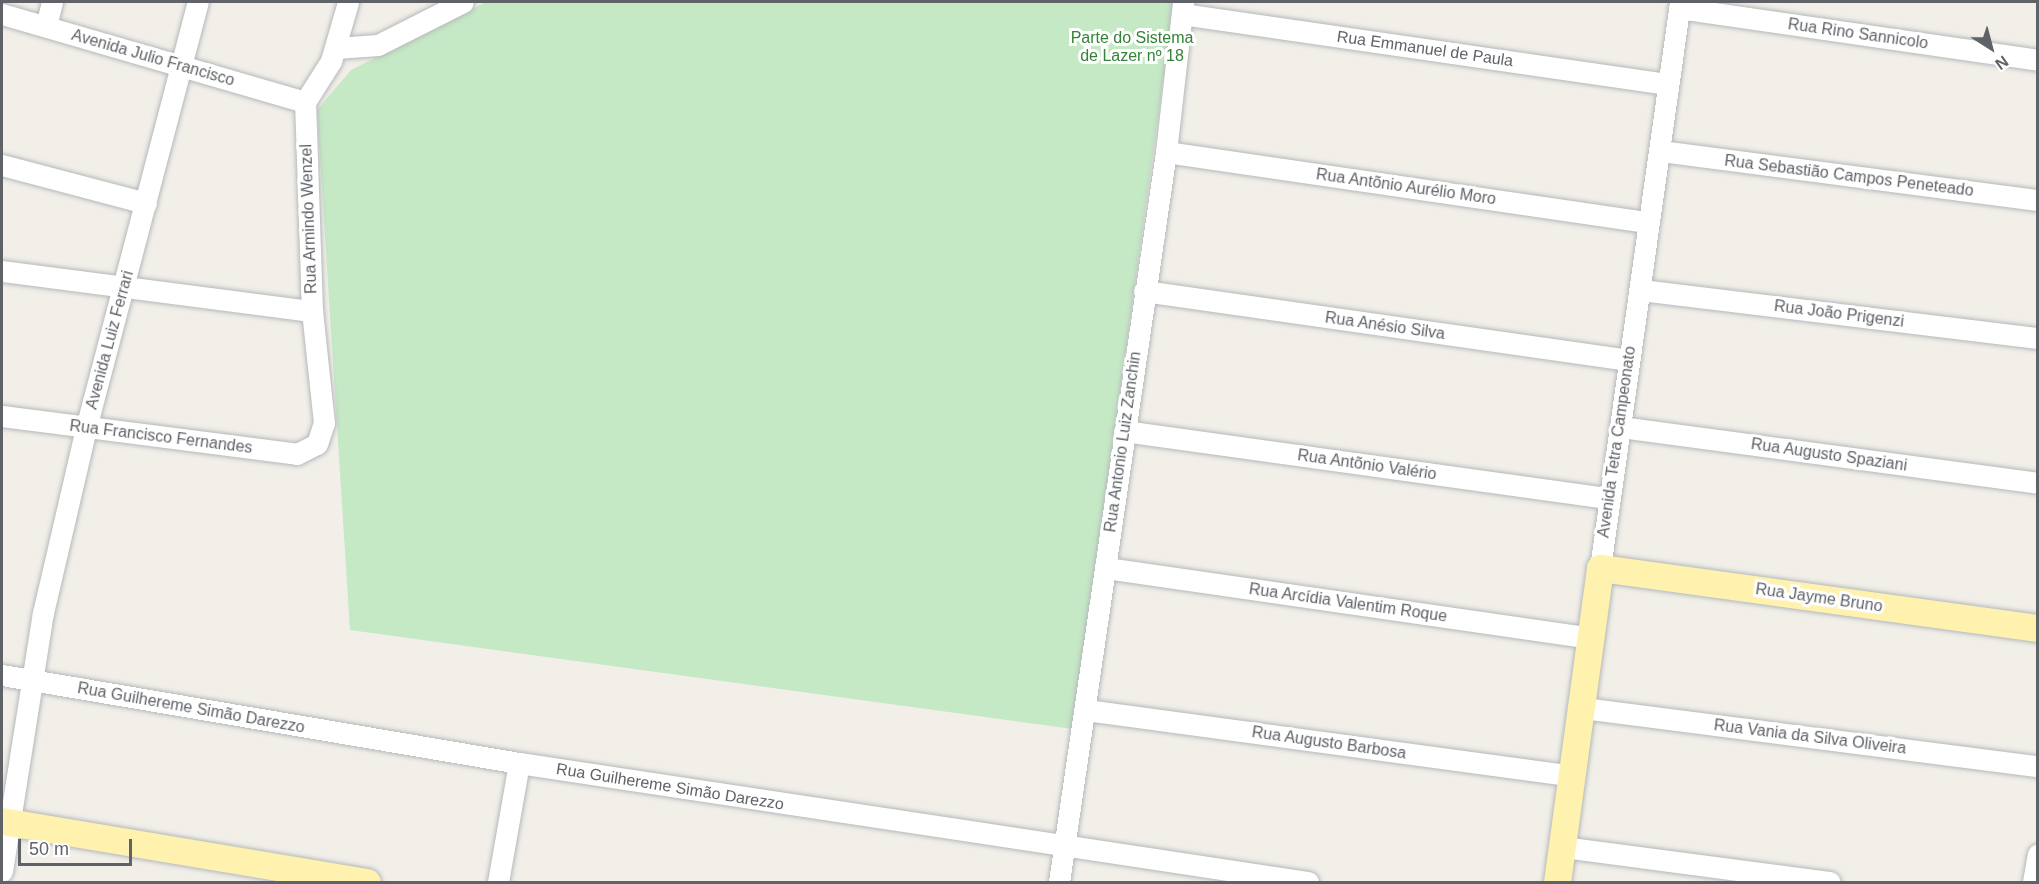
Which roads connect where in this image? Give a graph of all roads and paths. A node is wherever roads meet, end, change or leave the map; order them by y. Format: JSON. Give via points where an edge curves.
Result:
{"nodes":[{"id":1,"x":52,"y":2,"type":"edge"},
{"id":2,"x":198,"y":2,"type":"edge"},
{"id":3,"x":348,"y":2,"type":"edge"},
{"id":4,"x":463,"y":2,"type":"edge"},
{"id":5,"x":1679,"y":5,"type":"edge"},
{"id":6,"x":1183,"y":8,"type":"edge"},
{"id":7,"x":2,"y":14,"type":"edge"},
{"id":8,"x":46,"y":26,"type":"junction"},
{"id":9,"x":336,"y":48,"type":"junction"},
{"id":10,"x":2037,"y":60,"type":"edge"},
{"id":11,"x":181,"y":65,"type":"junction"},
{"id":12,"x":1668,"y":84,"type":"junction"},
{"id":13,"x":305,"y":102,"type":"junction"},
{"id":14,"x":1660,"y":151,"type":"junction"},
{"id":15,"x":1166,"y":152,"type":"junction"},
{"id":16,"x":2,"y":165,"type":"edge"},
{"id":17,"x":2037,"y":200,"type":"edge"},
{"id":18,"x":146,"y":203,"type":"junction"},
{"id":19,"x":1647,"y":222,"type":"junction"},
{"id":20,"x":2,"y":271,"type":"edge"},
{"id":21,"x":124,"y":290,"type":"junction"},
{"id":22,"x":1641,"y":290,"type":"junction"},
{"id":23,"x":1143,"y":291,"type":"junction"},
{"id":24,"x":312,"y":311,"type":"junction"},
{"id":25,"x":2037,"y":338,"type":"edge"},
{"id":26,"x":1627,"y":360,"type":"junction"},
{"id":27,"x":2,"y":416,"type":"edge"},
{"id":28,"x":1620,"y":427,"type":"junction"},
{"id":29,"x":86,"y":428,"type":"junction"},
{"id":30,"x":1124,"y":431,"type":"junction"},
{"id":31,"x":317,"y":444,"type":"joint"},
{"id":32,"x":2037,"y":483,"type":"edge"},
{"id":33,"x":1609,"y":498,"type":"junction"},
{"id":34,"x":1106,"y":568,"type":"junction"},
{"id":35,"x":1600,"y":568,"type":"junction"},
{"id":36,"x":2037,"y":628,"type":"edge"},
{"id":37,"x":1590,"y":638,"type":"junction"},
{"id":38,"x":2,"y":675,"type":"edge"},
{"id":39,"x":34,"y":681,"type":"junction"},
{"id":40,"x":1583,"y":708,"type":"junction"},
{"id":41,"x":1086,"y":710,"type":"junction"},
{"id":42,"x":519,"y":764,"type":"junction"},
{"id":43,"x":2037,"y":766,"type":"edge"},
{"id":44,"x":1572,"y":776,"type":"junction"},
{"id":45,"x":6,"y":822,"type":"edge"},
{"id":46,"x":1064,"y":847,"type":"junction"},
{"id":47,"x":1563,"y":847,"type":"junction"},
{"id":48,"x":2037,"y":854,"type":"edge"},
{"id":49,"x":2,"y":871,"type":"edge"},
{"id":50,"x":367,"y":882,"type":"edge"},
{"id":51,"x":498,"y":882,"type":"edge"},
{"id":52,"x":1059,"y":882,"type":"edge"},
{"id":53,"x":1308,"y":882,"type":"edge"},
{"id":54,"x":1557,"y":882,"type":"edge"},
{"id":55,"x":1830,"y":882,"type":"edge"},
{"id":56,"x":2034,"y":882,"type":"edge"}],
"edges":[{"from":1,"to":8,"type":"street"},
{"from":2,"to":11,"type":"street","name":"Avenida Luiz Ferrari"},
{"from":3,"to":9,"type":"street"},
{"from":4,"to":9,"type":"street","via":[[378,45]]},
{"from":5,"to":10,"type":"street","name":"Rua Rino Sannicolo"},
{"from":5,"to":12,"type":"street","name":"Avenida Tetra Campeonato"},
{"from":6,"to":12,"type":"street","name":"Rua Emmanuel de Paula"},
{"from":6,"to":15,"type":"street","name":"Rua Antonio Luiz Zanchin"},
{"from":7,"to":8,"type":"street","name":"Avenida Julio Francisco"},
{"from":8,"to":11,"type":"street","name":"Avenida Julio Francisco"},
{"from":9,"to":13,"type":"street","via":[[325,74]]},
{"from":11,"to":13,"type":"street","name":"Avenida Julio Francisco"},
{"from":11,"to":18,"type":"street","name":"Avenida Luiz Ferrari"},
{"from":12,"to":14,"type":"street","name":"Avenida Tetra Campeonato"},
{"from":13,"to":24,"type":"street","name":"Rua Armindo Wenzel"},
{"from":14,"to":17,"type":"street","name":"Rua Sebastião Campos Peneteado"},
{"from":14,"to":19,"type":"street","name":"Avenida Tetra Campeonato"},
{"from":15,"to":19,"type":"street","name":"Rua Antõnio Aurélio Moro"},
{"from":15,"to":23,"type":"street","name":"Rua Antonio Luiz Zanchin"},
{"from":16,"to":18,"type":"street"},
{"from":18,"to":21,"type":"street","name":"Avenida Luiz Ferrari"},
{"from":19,"to":22,"type":"street","name":"Avenida Tetra Campeonato"},
{"from":20,"to":21,"type":"street"},
{"from":21,"to":24,"type":"street"},
{"from":21,"to":29,"type":"street","name":"Avenida Luiz Ferrari"},
{"from":22,"to":25,"type":"street","name":"Rua João Prigenzi"},
{"from":22,"to":26,"type":"street","name":"Avenida Tetra Campeonato"},
{"from":23,"to":26,"type":"street","name":"Rua Anésio Silva"},
{"from":23,"to":30,"type":"street","name":"Rua Antonio Luiz Zanchin"},
{"from":24,"to":31,"type":"street","name":"Rua Armindo Wenzel","via":[[324,423]]},
{"from":26,"to":28,"type":"street","name":"Avenida Tetra Campeonato"},
{"from":27,"to":29,"type":"street","name":"Rua Francisco Fernandes"},
{"from":28,"to":32,"type":"street","name":"Rua Augusto Spaziani"},
{"from":28,"to":33,"type":"street","name":"Avenida Tetra Campeonato"},
{"from":29,"to":31,"type":"street","name":"Rua Francisco Fernandes","via":[[297,454]]},
{"from":29,"to":39,"type":"street","name":"Avenida Luiz Ferrari","via":[[43,613]]},
{"from":30,"to":33,"type":"street","name":"Rua Antõnio Valério"},
{"from":30,"to":34,"type":"street","name":"Rua Antonio Luiz Zanchin"},
{"from":33,"to":35,"type":"street","name":"Avenida Tetra Campeonato"},
{"from":34,"to":37,"type":"street","name":"Rua Arcídia Valentim Roque"},
{"from":34,"to":41,"type":"street","name":"Rua Antonio Luiz Zanchin"},
{"from":35,"to":36,"type":"main road","name":"Rua Jayme Bruno"},
{"from":35,"to":37,"type":"main road","name":"Avenida Tetra Campeonato"},
{"from":37,"to":40,"type":"main road","name":"Avenida Tetra Campeonato"},
{"from":38,"to":39,"type":"street","name":"Rua Guilhereme Simão Darezzo"},
{"from":39,"to":42,"type":"street","name":"Rua Guilhereme Simão Darezzo"},
{"from":39,"to":45,"type":"street","name":"Avenida Luiz Ferrari"},
{"from":40,"to":43,"type":"street","name":"Rua Vania da Silva Oliveira"},
{"from":40,"to":44,"type":"main road","name":"Avenida Tetra Campeonato"},
{"from":41,"to":44,"type":"street","name":"Rua Augusto Barbosa"},
{"from":41,"to":46,"type":"street","name":"Rua Antonio Luiz Zanchin"},
{"from":42,"to":46,"type":"street","name":"Rua Guilhereme Simão Darezzo"},
{"from":42,"to":51,"type":"street"},
{"from":44,"to":47,"type":"main road","name":"Avenida Tetra Campeonato"},
{"from":45,"to":49,"type":"street","name":"Avenida Luiz Ferrari"},
{"from":45,"to":50,"type":"main road"},
{"from":46,"to":52,"type":"street","name":"Rua Antonio Luiz Zanchin"},
{"from":46,"to":53,"type":"street","name":"Rua Guilhereme Simão Darezzo"},
{"from":47,"to":54,"type":"main road","name":"Avenida Tetra Campeonato"},
{"from":47,"to":55,"type":"street"},
{"from":48,"to":56,"type":"street"}]}
